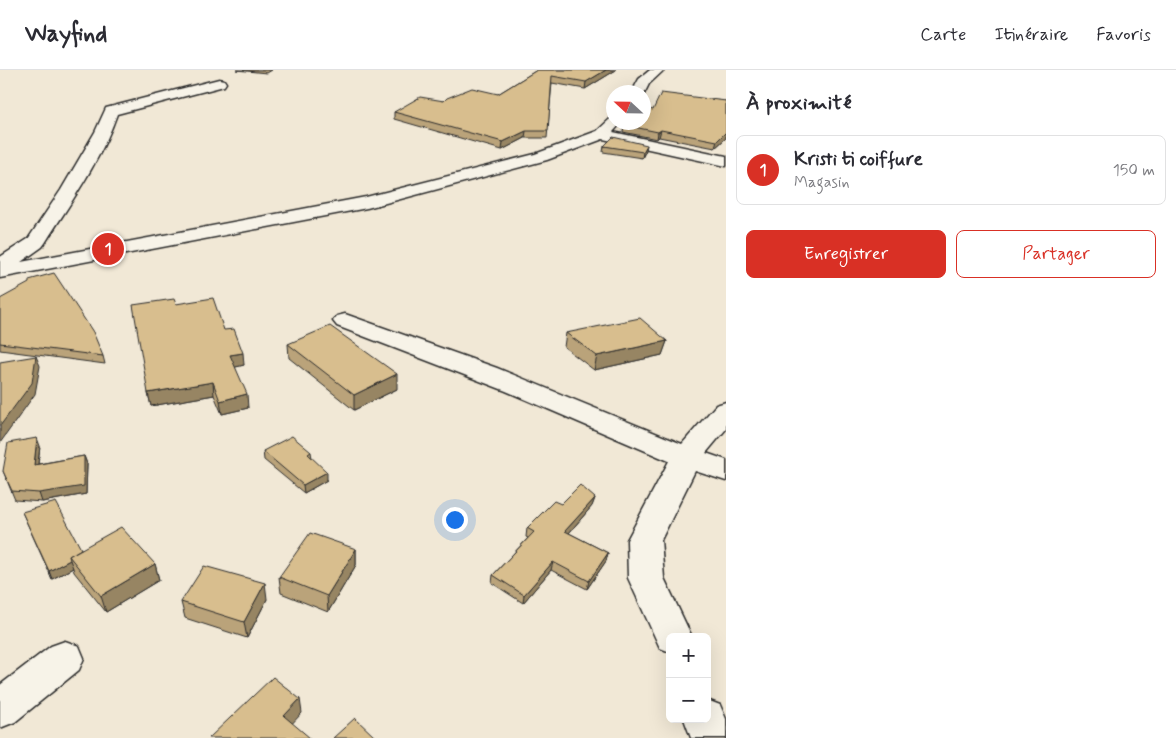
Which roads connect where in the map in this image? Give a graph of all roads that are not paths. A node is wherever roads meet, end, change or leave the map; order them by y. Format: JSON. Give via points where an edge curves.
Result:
{"nodes":[{"id":1,"x":658,"y":70,"type":"edge"},
{"id":2,"x":219,"y":83,"type":"dead end"},
{"id":3,"x":642,"y":85,"type":"edge"},
{"id":4,"x":606,"y":129,"type":"edge"},
{"id":5,"x":615,"y":130,"type":"edge"},
{"id":6,"x":726,"y":161,"type":"edge"},
{"id":7,"x":0,"y":266,"type":"edge"},
{"id":8,"x":0,"y":272,"type":"edge"},
{"id":9,"x":345,"y":321,"type":"dead end"},
{"id":10,"x":726,"y":411,"type":"edge"},
{"id":11,"x":686,"y":458,"type":"junction"},
{"id":12,"x":726,"y":471,"type":"edge"},
{"id":13,"x":672,"y":633,"type":"edge"},
{"id":14,"x":65,"y":658,"type":"dead end"},
{"id":15,"x":0,"y":709,"type":"edge"},
{"id":16,"x":706,"y":723,"type":"edge"},
{"id":17,"x":712,"y":738,"type":"edge"}],
"edges":[{"from":1,"to":3,"type":"street"},
{"from":2,"to":7,"type":"street","via":[[111,111],[103,132],[70,190],[35,243]]},
{"from":4,"to":8,"type":"street","via":[[541,157],[367,202]]},
{"from":5,"to":6,"type":"street"},
{"from":9,"to":11,"type":"street","via":[[499,379]]},
{"from":10,"to":11,"type":"street"},
{"from":11,"to":12,"type":"street"},
{"from":11,"to":13,"type":"street","via":[[644,540],[646,578]]},
{"from":14,"to":15,"type":"street"},
{"from":16,"to":17,"type":"street"}]}
